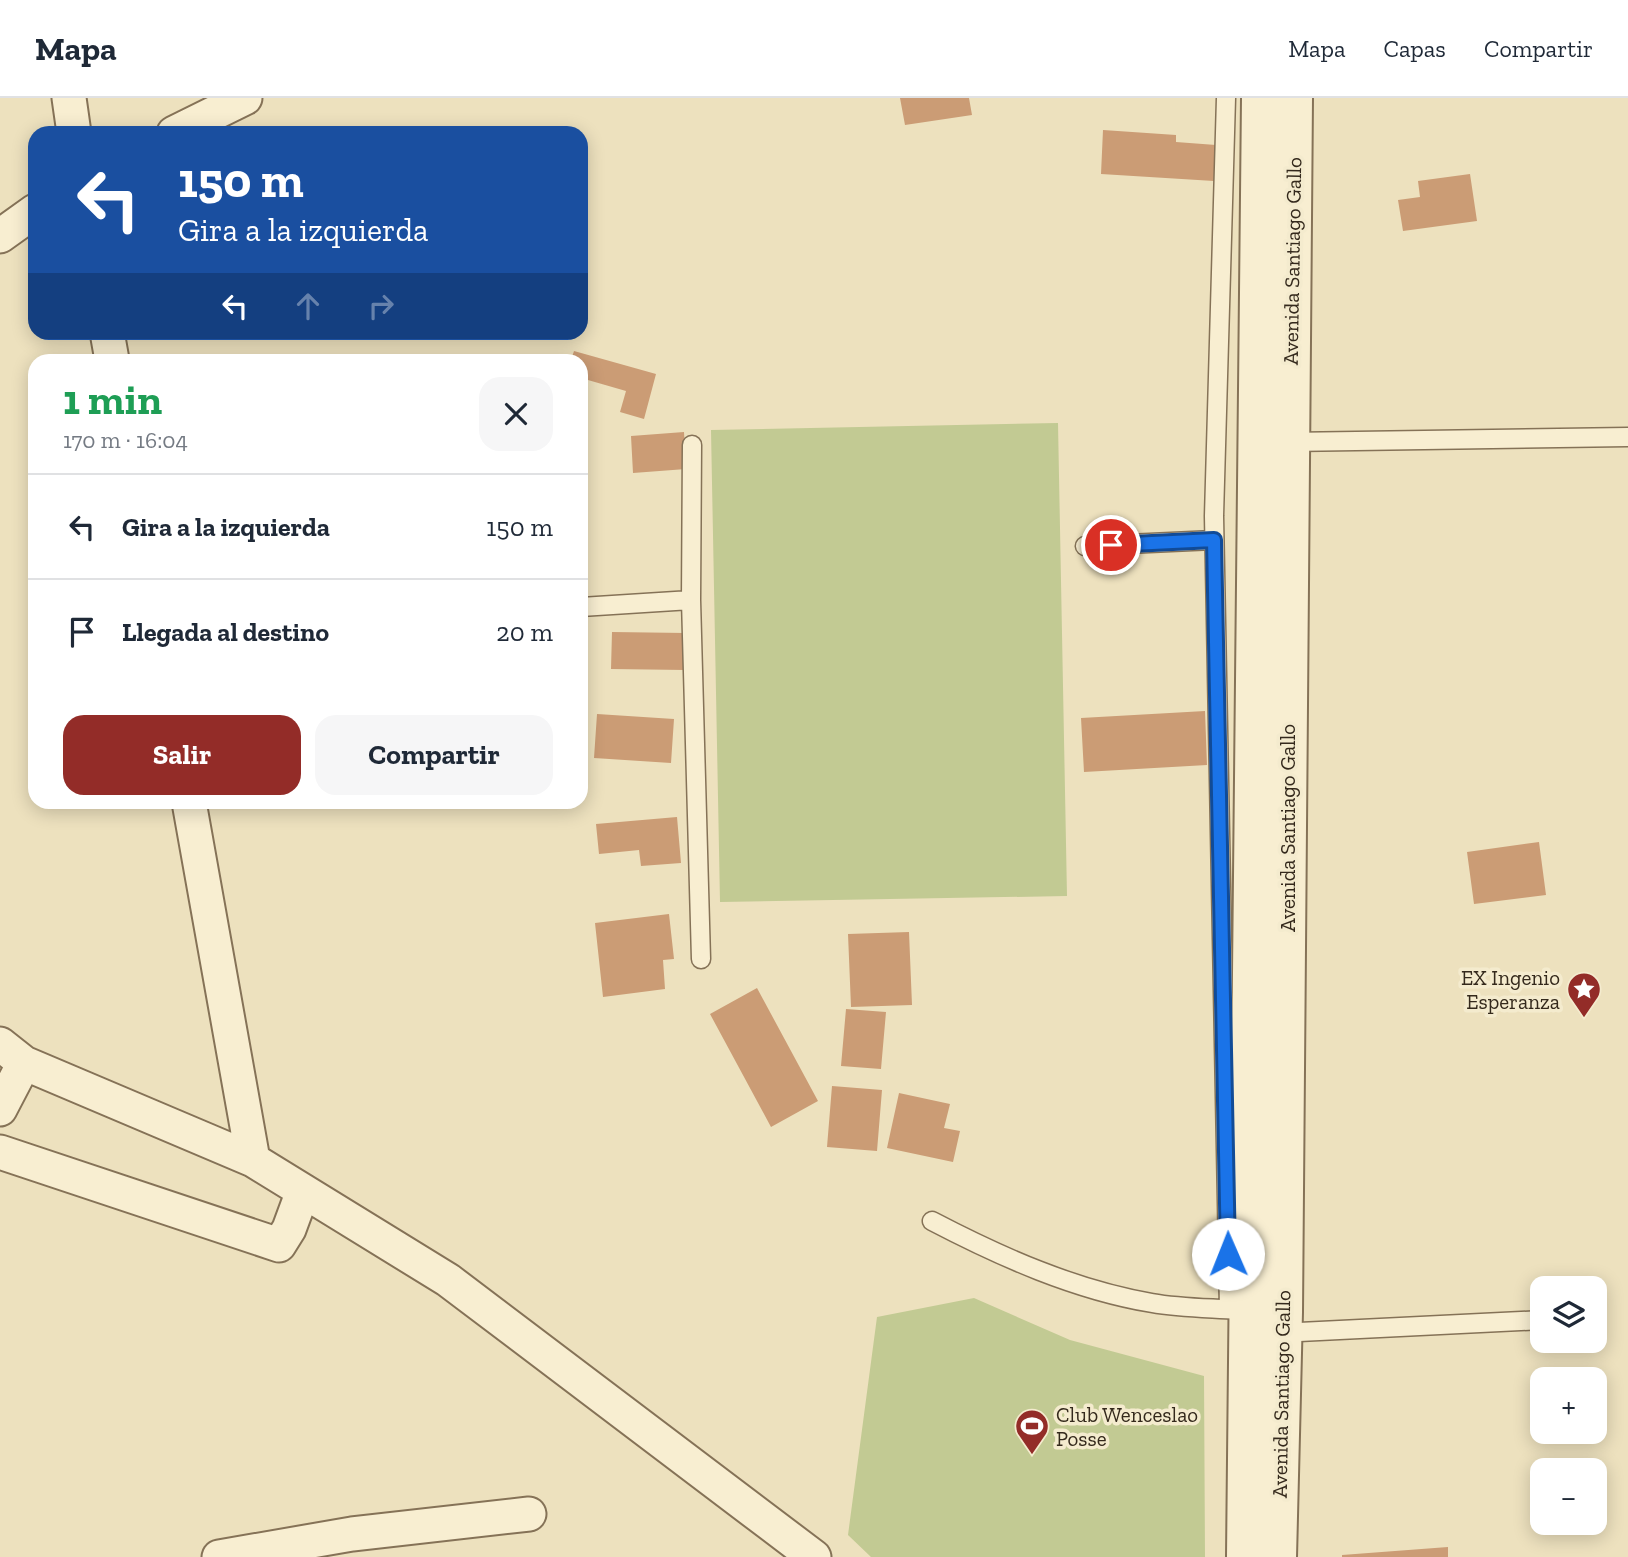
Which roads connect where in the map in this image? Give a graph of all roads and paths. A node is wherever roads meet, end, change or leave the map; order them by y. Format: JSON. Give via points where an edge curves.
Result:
{"nodes":[{"id":1,"x":69,"y":98,"type":"edge"},
{"id":2,"x":245,"y":98,"type":"edge"},
{"id":3,"x":1226,"y":98,"type":"edge"},
{"id":4,"x":1261,"y":98,"type":"edge"},
{"id":5,"x":1293,"y":98,"type":"edge"},
{"id":6,"x":73,"y":126,"type":"edge"},
{"id":7,"x":188,"y":126,"type":"edge"},
{"id":8,"x":28,"y":216,"type":"edge"},
{"id":9,"x":0,"y":236,"type":"edge"},
{"id":10,"x":1628,"y":437,"type":"edge"},
{"id":11,"x":1273,"y":443,"type":"junction"},
{"id":12,"x":692,"y":445,"type":"dead end"},
{"id":13,"x":1214,"y":540,"type":"junction"},
{"id":14,"x":1085,"y":546,"type":"dead end"},
{"id":15,"x":691,"y":600,"type":"junction"},
{"id":16,"x":588,"y":607,"type":"edge"},
{"id":17,"x":190,"y":809,"type":"edge"},
{"id":18,"x":701,"y":959,"type":"dead end"},
{"id":19,"x":12,"y":1053,"type":"edge"},
{"id":20,"x":0,"y":1109,"type":"edge"},
{"id":21,"x":0,"y":1152,"type":"edge"},
{"id":22,"x":253,"y":1160,"type":"junction"},
{"id":23,"x":303,"y":1191,"type":"junction"},
{"id":24,"x":932,"y":1221,"type":"dead end"},
{"id":25,"x":1259,"y":1320,"type":"junction"},
{"id":26,"x":1530,"y":1320,"type":"edge"},
{"id":27,"x":529,"y":1514,"type":"dead end"},
{"id":28,"x":809,"y":1555,"type":"edge"},
{"id":29,"x":219,"y":1557,"type":"edge"},
{"id":30,"x":1247,"y":1557,"type":"edge"},
{"id":31,"x":1277,"y":1557,"type":"edge"}],
"edges":[{"from":1,"to":6,"type":"street"},
{"from":2,"to":7,"type":"street"},
{"from":3,"to":13,"type":"lane"},
{"from":4,"to":11,"type":"street","name":"Avenida Santiago Gallo"},
{"from":5,"to":11,"type":"street","name":"Avenida Santiago Gallo"},
{"from":8,"to":9,"type":"street"},
{"from":10,"to":11,"type":"lane"},
{"from":11,"to":25,"type":"street","name":"Avenida Santiago Gallo"},
{"from":12,"to":15,"type":"lane"},
{"from":13,"to":14,"type":"lane"},
{"from":13,"to":25,"type":"lane"},
{"from":15,"to":16,"type":"lane"},
{"from":15,"to":18,"type":"lane"},
{"from":17,"to":22,"type":"street"},
{"from":19,"to":20,"type":"street"},
{"from":19,"to":22,"type":"street"},
{"from":21,"to":23,"type":"street","via":[[279,1245]]},
{"from":22,"to":23,"type":"street"},
{"from":23,"to":28,"type":"street","via":[[448,1280]]},
{"from":24,"to":25,"type":"lane","via":[[1083,1287],[1153,1304]]},
{"from":25,"to":26,"type":"lane"},
{"from":25,"to":30,"type":"street","name":"Avenida Santiago Gallo"},
{"from":25,"to":31,"type":"street","name":"Avenida Santiago Gallo"},
{"from":27,"to":29,"type":"street","via":[[352,1534]]}]}
